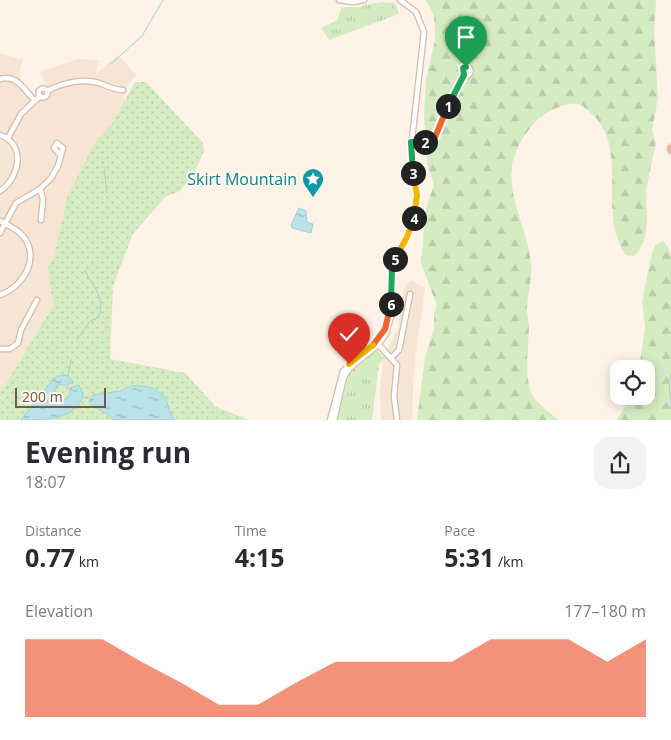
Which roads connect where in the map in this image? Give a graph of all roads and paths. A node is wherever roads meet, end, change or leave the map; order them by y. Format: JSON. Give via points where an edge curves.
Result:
{"nodes":[{"id":1,"x":339,"y":0,"type":"edge"},
{"id":2,"x":364,"y":0,"type":"edge"},
{"id":3,"x":400,"y":0,"type":"edge"},
{"id":4,"x":464,"y":75,"type":"dead end"},
{"id":5,"x":0,"y":79,"type":"edge"},
{"id":6,"x":123,"y":90,"type":"dead end"},
{"id":7,"x":34,"y":100,"type":"junction"},
{"id":8,"x":0,"y":135,"type":"edge"},
{"id":9,"x":8,"y":138,"type":"junction"},
{"id":10,"x":411,"y":142,"type":"junction"},
{"id":11,"x":60,"y":156,"type":"dead end"},
{"id":12,"x":40,"y":189,"type":"junction"},
{"id":13,"x":0,"y":191,"type":"edge"},
{"id":14,"x":41,"y":220,"type":"dead end"},
{"id":15,"x":2,"y":222,"type":"edge"},
{"id":16,"x":0,"y":233,"type":"edge"},
{"id":17,"x":410,"y":294,"type":"dead end"},
{"id":18,"x":0,"y":295,"type":"edge"},
{"id":19,"x":36,"y":300,"type":"dead end"},
{"id":20,"x":377,"y":343,"type":"junction"},
{"id":21,"x":0,"y":349,"type":"edge"},
{"id":22,"x":391,"y":358,"type":"junction"},
{"id":23,"x":332,"y":420,"type":"edge"},
{"id":24,"x":397,"y":420,"type":"edge"}],
"edges":[{"from":1,"to":2,"type":"street"},
{"from":3,"to":10,"type":"street","via":[[416,12],[424,32]]},
{"from":4,"to":10,"type":"street","via":[[442,116],[435,137],[428,142]]},
{"from":5,"to":7,"type":"street","via":[[15,80]]},
{"from":6,"to":7,"type":"street","via":[[84,81],[47,91],[41,89],[40,96]]},
{"from":7,"to":9,"type":"street","via":[[20,114]]},
{"from":8,"to":9,"type":"street"},
{"from":9,"to":13,"type":"street","via":[[17,151],[17,162],[11,181]]},
{"from":10,"to":20,"type":"street","via":[[416,202],[409,232],[394,261],[395,291],[389,330]]},
{"from":11,"to":12,"type":"street","via":[[55,172]]},
{"from":12,"to":14,"type":"street","via":[[43,199]]},
{"from":12,"to":15,"type":"street","via":[[16,203]]},
{"from":15,"to":16,"type":"street"},
{"from":15,"to":18,"type":"street","via":[[22,235],[29,250],[29,261],[19,284]]},
{"from":17,"to":22,"type":"street","via":[[399,350]]},
{"from":19,"to":21,"type":"street","via":[[18,343],[10,349]]},
{"from":20,"to":22,"type":"street"},
{"from":20,"to":23,"type":"street","via":[[346,372]]},
{"from":22,"to":24,"type":"street","via":[[398,368],[394,396]]}]}
